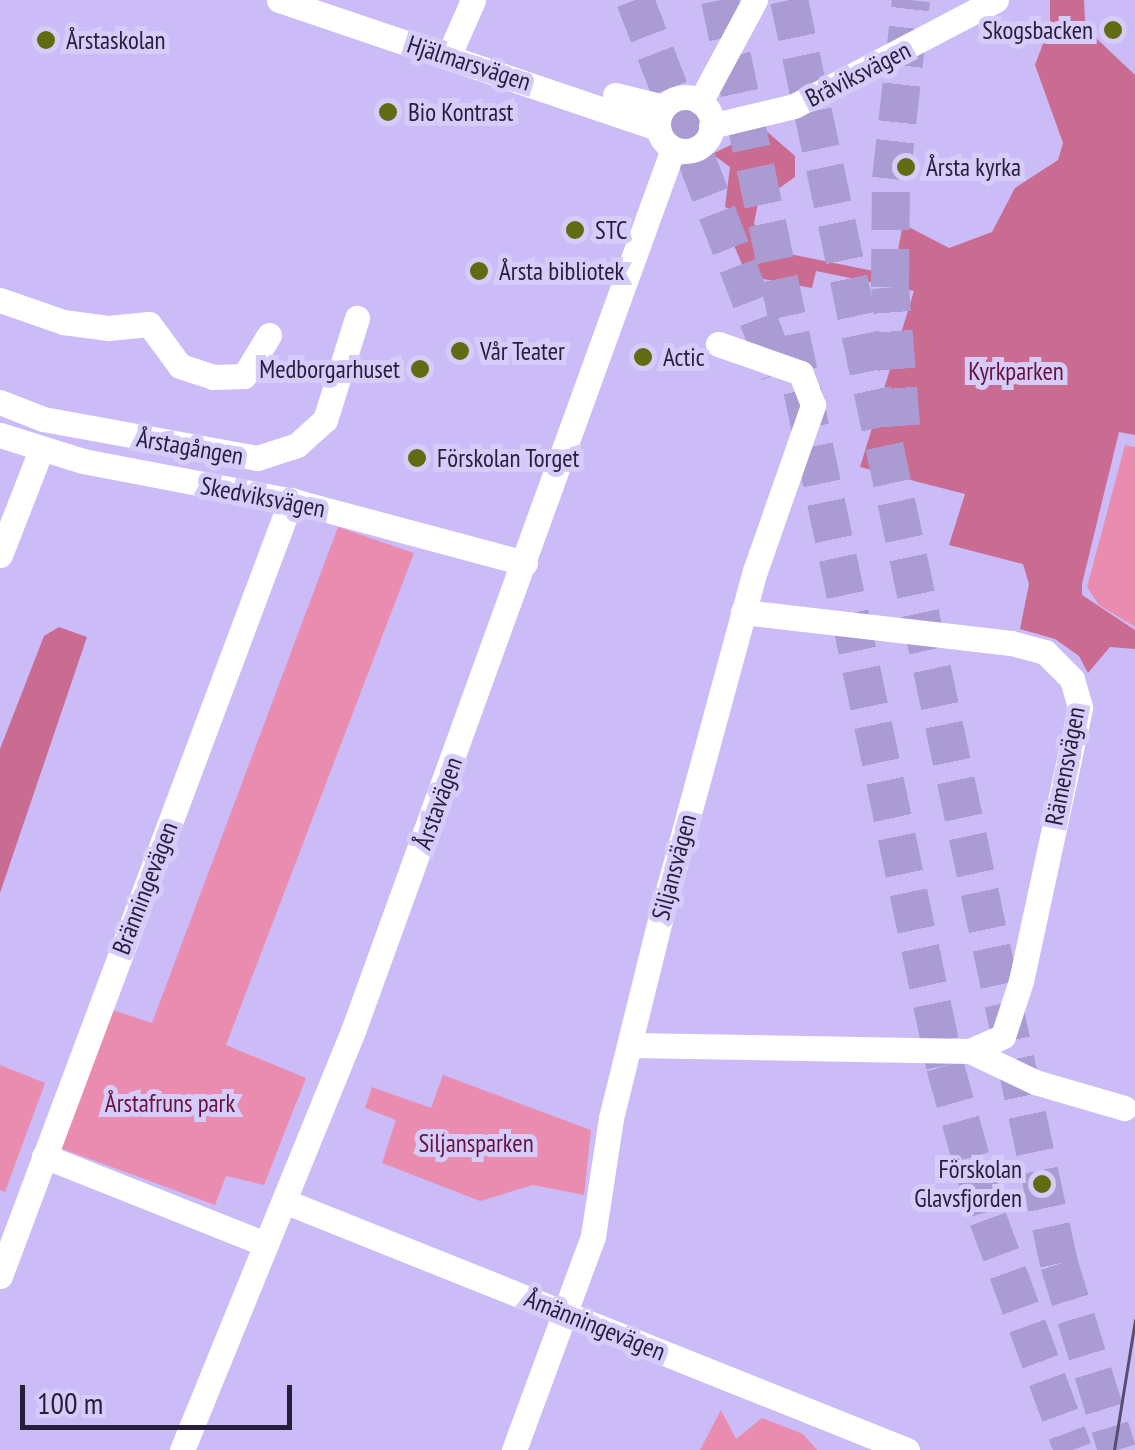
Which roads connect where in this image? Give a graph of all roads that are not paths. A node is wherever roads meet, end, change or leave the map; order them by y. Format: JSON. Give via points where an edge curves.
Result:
{"nodes":[{"id":1,"x":279,"y":0,"type":"edge"},
{"id":2,"x":320,"y":0,"type":"edge"},
{"id":3,"x":473,"y":0,"type":"edge"},
{"id":4,"x":754,"y":0,"type":"edge"},
{"id":5,"x":996,"y":0,"type":"edge"},
{"id":6,"x":451,"y":49,"type":"junction"},
{"id":7,"x":700,"y":102,"type":"junction"},
{"id":8,"x":712,"y":126,"type":"junction"},
{"id":9,"x":665,"y":128,"type":"junction"},
{"id":10,"x":0,"y":300,"type":"edge"},
{"id":11,"x":357,"y":318,"type":"dead end"},
{"id":12,"x":269,"y":335,"type":"dead end"},
{"id":13,"x":718,"y":344,"type":"dead end"},
{"id":14,"x":0,"y":402,"type":"edge"},
{"id":15,"x":0,"y":434,"type":"edge"},
{"id":16,"x":41,"y":450,"type":"junction"},
{"id":17,"x":291,"y":500,"type":"junction"},
{"id":18,"x":0,"y":555,"type":"edge"},
{"id":19,"x":526,"y":563,"type":"junction"},
{"id":20,"x":743,"y":612,"type":"junction"},
{"id":21,"x":631,"y":1046,"type":"junction"},
{"id":22,"x":970,"y":1051,"type":"junction"},
{"id":23,"x":1124,"y":1108,"type":"dead end"},
{"id":24,"x":44,"y":1156,"type":"junction"},
{"id":25,"x":284,"y":1200,"type":"junction"},
{"id":26,"x":266,"y":1244,"type":"junction"},
{"id":27,"x":0,"y":1276,"type":"edge"},
{"id":28,"x":568,"y":1314,"type":"junction"},
{"id":29,"x":182,"y":1450,"type":"edge"},
{"id":30,"x":514,"y":1450,"type":"edge"},
{"id":31,"x":907,"y":1450,"type":"edge"}],
"edges":[{"from":1,"to":6,"type":"street","name":"Hjälmarsvägen"},
{"from":2,"to":6,"type":"street","name":"Hjälmarsvägen"},
{"from":3,"to":6,"type":"street"},
{"from":4,"to":7,"type":"street"},
{"from":5,"to":8,"type":"street","name":"Bråviksvägen","via":[[794,106]]},
{"from":6,"to":9,"type":"street","name":"Hjälmarsvägen"},
{"from":7,"to":8,"type":"street"},
{"from":7,"to":9,"type":"street","via":[[681,97]]},
{"from":8,"to":9,"type":"street","via":[[698,148]]},
{"from":9,"to":19,"type":"street","name":"Årstavägen"},
{"from":10,"to":12,"type":"street","via":[[63,322],[149,324],[180,366],[230,379],[244,376],[261,358]]},
{"from":11,"to":14,"type":"street","name":"Årstagången","via":[[324,420],[297,445],[256,458],[43,419]]},
{"from":13,"to":20,"type":"street","name":"Siljansvägen","via":[[801,373],[813,405]]},
{"from":15,"to":16,"type":"street","name":"Skedviksvägen"},
{"from":16,"to":17,"type":"street","name":"Skedviksvägen"},
{"from":16,"to":18,"type":"street"},
{"from":17,"to":19,"type":"street","name":"Skedviksvägen"},
{"from":17,"to":24,"type":"street","name":"Bränningevägen"},
{"from":19,"to":25,"type":"street","name":"Årstavägen"},
{"from":20,"to":21,"type":"street","name":"Siljansvägen"},
{"from":20,"to":22,"type":"street","name":"Rämensvägen","via":[[1012,643],[1045,652],[1072,679],[1080,707],[1021,981],[1002,1036]]},
{"from":21,"to":22,"type":"street"},
{"from":21,"to":28,"type":"street","name":"Siljansvägen","via":[[611,1118],[593,1236]]},
{"from":22,"to":23,"type":"street","via":[[1035,1082]]},
{"from":24,"to":26,"type":"street"},
{"from":24,"to":27,"type":"street","name":"Bränningevägen"},
{"from":25,"to":26,"type":"street","name":"Årstavägen"},
{"from":25,"to":28,"type":"street","name":"Åmänningevägen"},
{"from":26,"to":29,"type":"street","name":"Årstavägen"},
{"from":28,"to":30,"type":"street","name":"Siljansvägen"},
{"from":28,"to":31,"type":"street","name":"Åmänningevägen"}]}
